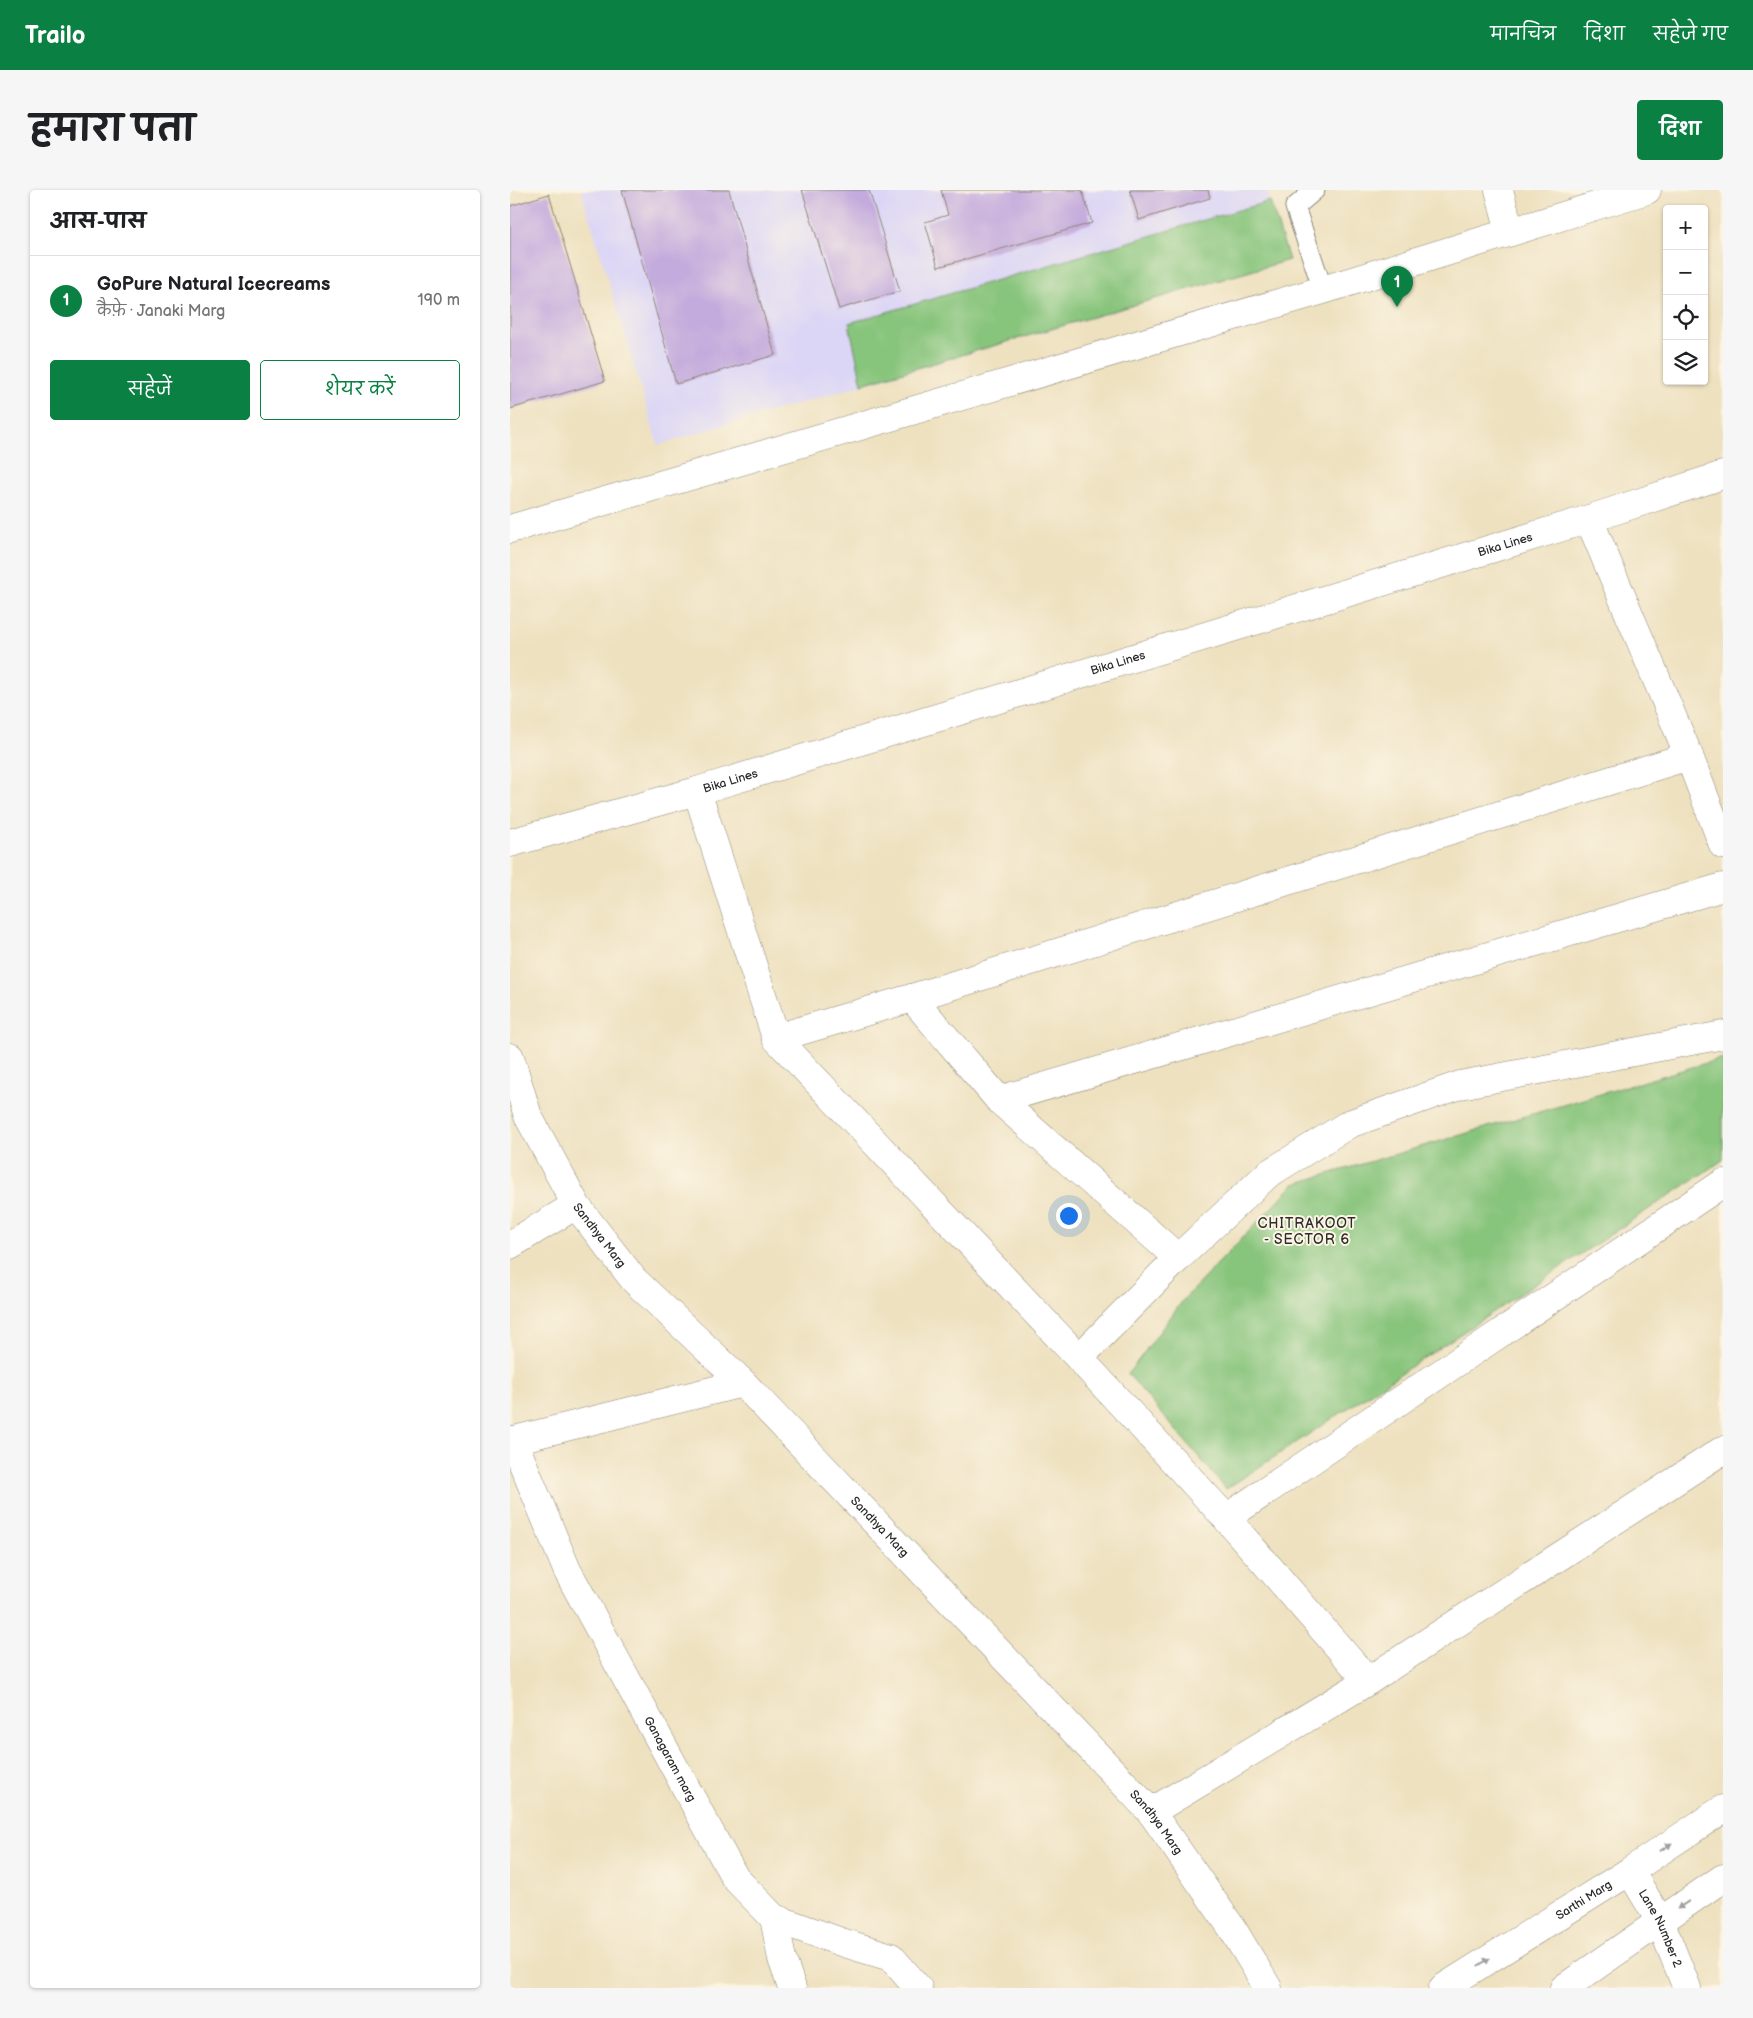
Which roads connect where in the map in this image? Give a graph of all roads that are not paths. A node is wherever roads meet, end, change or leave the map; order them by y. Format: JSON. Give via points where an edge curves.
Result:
{"nodes":[{"id":1,"x":1314,"y":190,"type":"edge"},
{"id":2,"x":1498,"y":190,"type":"edge"},
{"id":3,"x":1647,"y":190,"type":"edge"},
{"id":4,"x":1510,"y":232,"type":"junction"},
{"id":5,"x":1323,"y":290,"type":"junction"},
{"id":6,"x":1723,"y":475,"type":"edge"},
{"id":7,"x":1589,"y":519,"type":"junction"},
{"id":8,"x":510,"y":529,"type":"edge"},
{"id":9,"x":1689,"y":756,"type":"junction"},
{"id":10,"x":697,"y":792,"type":"junction"},
{"id":11,"x":510,"y":843,"type":"edge"},
{"id":12,"x":1723,"y":845,"type":"edge"},
{"id":13,"x":1723,"y":887,"type":"edge"},
{"id":14,"x":912,"y":998,"type":"junction"},
{"id":15,"x":1723,"y":1035,"type":"edge"},
{"id":16,"x":776,"y":1038,"type":"junction"},
{"id":17,"x":510,"y":1057,"type":"edge"},
{"id":18,"x":999,"y":1100,"type":"junction"},
{"id":19,"x":1723,"y":1183,"type":"edge"},
{"id":20,"x":576,"y":1205,"type":"junction"},
{"id":21,"x":510,"y":1245,"type":"edge"},
{"id":22,"x":1178,"y":1258,"type":"junction"},
{"id":23,"x":1079,"y":1358,"type":"junction"},
{"id":24,"x":743,"y":1383,"type":"junction"},
{"id":25,"x":511,"y":1441,"type":"edge"},
{"id":26,"x":1723,"y":1450,"type":"edge"},
{"id":27,"x":1226,"y":1518,"type":"junction"},
{"id":28,"x":1368,"y":1681,"type":"junction"},
{"id":29,"x":1723,"y":1809,"type":"edge"},
{"id":30,"x":1151,"y":1812,"type":"junction"},
{"id":31,"x":1630,"y":1871,"type":"junction"},
{"id":32,"x":1723,"y":1878,"type":"edge"},
{"id":33,"x":774,"y":1918,"type":"junction"},
{"id":34,"x":1660,"y":1921,"type":"junction"},
{"id":35,"x":792,"y":1988,"type":"edge"},
{"id":36,"x":918,"y":1988,"type":"edge"},
{"id":37,"x":1268,"y":1988,"type":"edge"},
{"id":38,"x":1442,"y":1988,"type":"edge"},
{"id":39,"x":1564,"y":1988,"type":"edge"},
{"id":40,"x":1686,"y":1988,"type":"edge"}],
"edges":[{"from":1,"to":5,"type":"lane","via":[[1295,207]]},
{"from":2,"to":4,"type":"street"},
{"from":3,"to":4,"type":"street"},
{"from":4,"to":5,"type":"street"},
{"from":5,"to":8,"type":"street"},
{"from":6,"to":7,"type":"street","name":"Bika Lines"},
{"from":7,"to":9,"type":"street"},
{"from":7,"to":10,"type":"street","name":"Bika Lines"},
{"from":9,"to":12,"type":"street"},
{"from":9,"to":14,"type":"street"},
{"from":10,"to":11,"type":"street","name":"Bika Lines"},
{"from":10,"to":16,"type":"street"},
{"from":13,"to":18,"type":"street"},
{"from":14,"to":16,"type":"street"},
{"from":14,"to":18,"type":"street"},
{"from":15,"to":22,"type":"street","via":[[1460,1085],[1349,1124],[1268,1174]]},
{"from":16,"to":23,"type":"street"},
{"from":17,"to":20,"type":"street","name":"Sandhya Marg","via":[[528,1116]]},
{"from":18,"to":22,"type":"street"},
{"from":19,"to":27,"type":"street"},
{"from":20,"to":21,"type":"street"},
{"from":20,"to":24,"type":"street","name":"Sandhya Marg","via":[[634,1280]]},
{"from":22,"to":23,"type":"street"},
{"from":23,"to":27,"type":"street"},
{"from":24,"to":25,"type":"street"},
{"from":24,"to":30,"type":"street","name":"Sandhya Marg"},
{"from":25,"to":33,"type":"street","name":"Ganagaram marg","via":[[576,1587],[735,1878]]},
{"from":26,"to":28,"type":"street"},
{"from":27,"to":28,"type":"street"},
{"from":28,"to":30,"type":"street"},
{"from":31,"to":29,"type":"street","name":"Sarthi Marg","one_way":true},
{"from":30,"to":37,"type":"street","name":"Sandhya Marg","via":[[1232,1928]]},
{"from":31,"to":34,"type":"street","name":"Lane Number 2"},
{"from":38,"to":31,"type":"street","name":"Sarthi Marg","one_way":true},
{"from":32,"to":34,"type":"street","one_way":true},
{"from":33,"to":35,"type":"street"},
{"from":33,"to":36,"type":"street","name":"Ganagaram marg","via":[[891,1957]]},
{"from":34,"to":39,"type":"street"},
{"from":34,"to":40,"type":"street","name":"Lane Number 2"}]}
